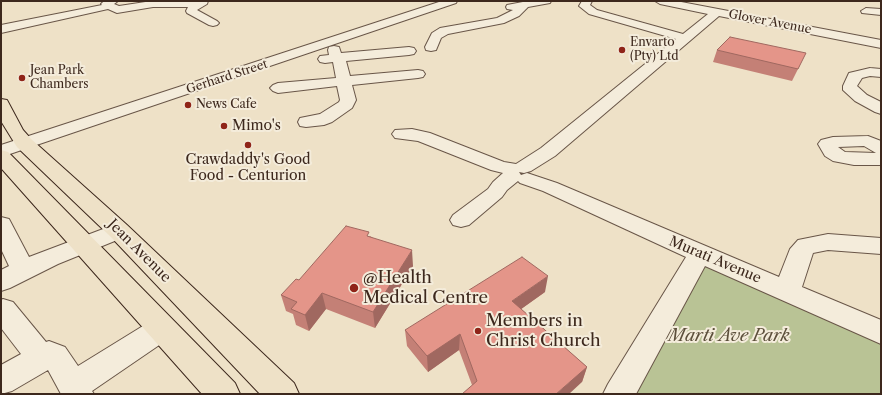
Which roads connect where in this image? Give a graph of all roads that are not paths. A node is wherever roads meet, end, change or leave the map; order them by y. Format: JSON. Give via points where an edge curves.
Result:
{"nodes":[{"id":1,"x":113,"y":1,"type":"edge"},
{"id":2,"x":446,"y":1,"type":"edge"},
{"id":3,"x":452,"y":1,"type":"edge"},
{"id":4,"x":587,"y":1,"type":"edge"},
{"id":5,"x":660,"y":1,"type":"edge"},
{"id":6,"x":202,"y":2,"type":"edge"},
{"id":7,"x":150,"y":3,"type":"edge"},
{"id":8,"x":548,"y":3,"type":"edge"},
{"id":9,"x":524,"y":5,"type":"junction"},
{"id":10,"x":103,"y":8,"type":"dead end"},
{"id":11,"x":499,"y":8,"type":"dead end"},
{"id":12,"x":34,"y":10,"type":"dead end"},
{"id":13,"x":866,"y":11,"type":"dead end"},
{"id":14,"x":717,"y":12,"type":"junction"},
{"id":15,"x":881,"y":12,"type":"edge"},
{"id":16,"x":213,"y":23,"type":"dead end"},
{"id":17,"x":48,"y":25,"type":"junction"},
{"id":18,"x":1,"y":29,"type":"edge"},
{"id":19,"x":352,"y":35,"type":"junction"},
{"id":20,"x":403,"y":38,"type":"dead end"},
{"id":21,"x":686,"y":38,"type":"junction"},
{"id":22,"x":881,"y":44,"type":"edge"},
{"id":23,"x":431,"y":47,"type":"junction"},
{"id":24,"x":409,"y":51,"type":"dead end"},
{"id":25,"x":446,"y":52,"type":"dead end"},
{"id":26,"x":314,"y":54,"type":"junction"},
{"id":27,"x":338,"y":55,"type":"junction"},
{"id":28,"x":881,"y":73,"type":"edge"},
{"id":29,"x":418,"y":74,"type":"dead end"},
{"id":30,"x":344,"y":81,"type":"junction"},
{"id":31,"x":278,"y":88,"type":"dead end"},
{"id":32,"x":1,"y":104,"type":"edge"},
{"id":33,"x":306,"y":122,"type":"dead end"},
{"id":34,"x":876,"y":126,"type":"edge"},
{"id":35,"x":401,"y":134,"type":"dead end"},
{"id":36,"x":10,"y":139,"type":"edge"},
{"id":37,"x":1,"y":156,"type":"edge"},
{"id":38,"x":881,"y":159,"type":"edge"},
{"id":39,"x":523,"y":172,"type":"junction"},
{"id":40,"x":461,"y":220,"type":"dead end"},
{"id":41,"x":1,"y":224,"type":"edge"},
{"id":42,"x":119,"y":231,"type":"junction"},
{"id":43,"x":85,"y":246,"type":"junction"},
{"id":44,"x":881,"y":246,"type":"edge"},
{"id":45,"x":700,"y":254,"type":"junction"},
{"id":46,"x":23,"y":270,"type":"junction"},
{"id":47,"x":1,"y":281,"type":"edge"},
{"id":48,"x":787,"y":290,"type":"junction"},
{"id":49,"x":3,"y":310,"type":"dead end"},
{"id":50,"x":161,"y":329,"type":"junction"},
{"id":51,"x":881,"y":332,"type":"edge"},
{"id":52,"x":41,"y":358,"type":"junction"},
{"id":53,"x":1,"y":381,"type":"edge"},
{"id":54,"x":76,"y":390,"type":"edge"},
{"id":55,"x":223,"y":394,"type":"edge"},
{"id":56,"x":282,"y":394,"type":"edge"},
{"id":57,"x":619,"y":394,"type":"edge"}],
"edges":[{"from":1,"to":7,"type":"street","via":[[106,3],[117,10]]},
{"from":2,"to":36,"type":"street","name":"Gerhard Street","via":[[265,62],[105,103]]},
{"from":3,"to":19,"type":"street","name":"Gerhard Street"},
{"from":4,"to":21,"type":"street","via":[[584,6],[594,12]]},
{"from":5,"to":14,"type":"street","name":"Glover Avenue"},
{"from":6,"to":7,"type":"street"},
{"from":6,"to":16,"type":"street","via":[[191,11]]},
{"from":8,"to":9,"type":"street"},
{"from":9,"to":11,"type":"street"},
{"from":9,"to":23,"type":"street","via":[[515,14],[500,21],[444,31],[436,36]]},
{"from":10,"to":17,"type":"street"},
{"from":12,"to":17,"type":"street"},
{"from":13,"to":15,"type":"street"},
{"from":14,"to":21,"type":"street"},
{"from":14,"to":22,"type":"street","name":"Glover Avenue"},
{"from":17,"to":18,"type":"street"},
{"from":19,"to":26,"type":"street","name":"Gerhard Street"},
{"from":19,"to":27,"type":"street","via":[[343,41]]},
{"from":20,"to":23,"type":"street"},
{"from":21,"to":39,"type":"street"},
{"from":23,"to":25,"type":"street"},
{"from":24,"to":27,"type":"street"},
{"from":26,"to":27,"type":"street"},
{"from":26,"to":36,"type":"street","name":"Gerhard Street","via":[[157,95]]},
{"from":27,"to":30,"type":"street"},
{"from":28,"to":34,"type":"street","via":[[858,74],[854,76],[850,86],[861,98]]},
{"from":29,"to":30,"type":"street"},
{"from":30,"to":31,"type":"street"},
{"from":30,"to":33,"type":"street","via":[[348,100],[346,105],[322,120]]},
{"from":32,"to":36,"type":"main road","name":"Jean Avenue"},
{"from":34,"to":38,"type":"street","via":[[827,144],[832,152],[840,157]]},
{"from":35,"to":39,"type":"street","name":"Murati Avenue","via":[[424,136]]},
{"from":36,"to":42,"type":"main road","name":"Jean Avenue"},
{"from":37,"to":43,"type":"main road"},
{"from":39,"to":40,"type":"street","via":[[506,188],[494,193]]},
{"from":39,"to":45,"type":"street","name":"Murati Avenue"},
{"from":41,"to":46,"type":"street"},
{"from":42,"to":43,"type":"street"},
{"from":42,"to":56,"type":"main road","name":"Jean Avenue"},
{"from":43,"to":46,"type":"street"},
{"from":43,"to":50,"type":"main road"},
{"from":44,"to":48,"type":"street","via":[[828,242],[806,246],[802,250]]},
{"from":45,"to":48,"type":"street","name":"Murati Avenue"},
{"from":45,"to":57,"type":"street"},
{"from":46,"to":47,"type":"street"},
{"from":48,"to":51,"type":"street","name":"Murati Avenue"},
{"from":49,"to":52,"type":"street"},
{"from":50,"to":54,"type":"street"},
{"from":50,"to":55,"type":"main road"},
{"from":52,"to":53,"type":"street"},
{"from":52,"to":54,"type":"street","via":[[49,354],[55,356]]}]}
